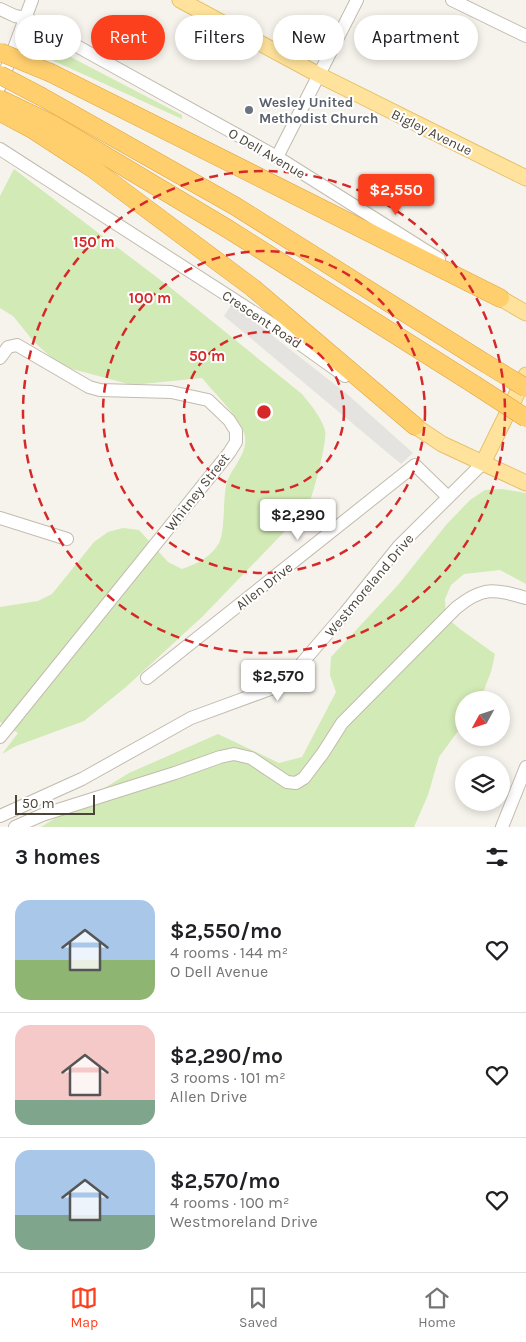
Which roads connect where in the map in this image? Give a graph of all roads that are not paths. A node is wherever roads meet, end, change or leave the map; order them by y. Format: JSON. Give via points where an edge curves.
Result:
{"nodes":[{"id":1,"x":32,"y":0,"type":"edge"},
{"id":2,"x":180,"y":0,"type":"edge"},
{"id":3,"x":357,"y":0,"type":"edge"},
{"id":4,"x":452,"y":0,"type":"edge"},
{"id":5,"x":0,"y":9,"type":"edge"},
{"id":6,"x":27,"y":15,"type":"edge"},
{"id":7,"x":15,"y":16,"type":"edge"},
{"id":8,"x":526,"y":36,"type":"edge"},
{"id":9,"x":15,"y":47,"type":"edge"},
{"id":10,"x":81,"y":48,"type":"edge"},
{"id":11,"x":0,"y":52,"type":"edge"},
{"id":12,"x":0,"y":75,"type":"edge"},
{"id":13,"x":319,"y":76,"type":"junction"},
{"id":14,"x":0,"y":86,"type":"edge"},
{"id":15,"x":0,"y":99,"type":"edge"},
{"id":16,"x":0,"y":112,"type":"edge"},
{"id":17,"x":34,"y":122,"type":"junction"},
{"id":18,"x":0,"y":149,"type":"edge"},
{"id":19,"x":277,"y":157,"type":"junction"},
{"id":20,"x":526,"y":178,"type":"edge"},
{"id":21,"x":500,"y":298,"type":"junction"},
{"id":22,"x":526,"y":313,"type":"edge"},
{"id":23,"x":0,"y":358,"type":"edge"},
{"id":24,"x":526,"y":376,"type":"edge"},
{"id":25,"x":526,"y":388,"type":"edge"},
{"id":26,"x":526,"y":418,"type":"edge"},
{"id":27,"x":415,"y":426,"type":"junction"},
{"id":28,"x":483,"y":463,"type":"junction"},
{"id":29,"x":526,"y":483,"type":"edge"},
{"id":30,"x":448,"y":497,"type":"junction"},
{"id":31,"x":0,"y":518,"type":"edge"},
{"id":32,"x":67,"y":539,"type":"dead end"},
{"id":33,"x":526,"y":598,"type":"edge"},
{"id":34,"x":147,"y":678,"type":"dead end"},
{"id":35,"x":0,"y":737,"type":"edge"},
{"id":36,"x":526,"y":767,"type":"edge"},
{"id":37,"x":0,"y":816,"type":"edge"},
{"id":38,"x":15,"y":827,"type":"edge"},
{"id":39,"x":502,"y":827,"type":"edge"}],
"edges":[{"from":1,"to":6,"type":"street"},
{"from":2,"to":13,"type":"main road","name":"Bigley Avenue"},
{"from":3,"to":13,"type":"street"},
{"from":4,"to":8,"type":"street"},
{"from":5,"to":7,"type":"street","name":"O Dell Avenue"},
{"from":9,"to":14,"type":"street"},
{"from":10,"to":19,"type":"street","name":"O Dell Avenue"},
{"from":11,"to":21,"type":"highway","bridge":true,"via":[[51,73]]},
{"from":12,"to":25,"type":"highway","bridge":true,"via":[[235,206]]},
{"from":13,"to":19,"type":"street"},
{"from":13,"to":20,"type":"main road","name":"Bigley Avenue"},
{"from":15,"to":17,"type":"highway"},
{"from":16,"to":17,"type":"highway"},
{"from":17,"to":26,"type":"highway","bridge":true,"via":[[228,229]]},
{"from":17,"to":27,"type":"highway","via":[[253,288]]},
{"from":18,"to":27,"type":"street","name":"Crescent Road","via":[[275,326]]},
{"from":19,"to":21,"type":"street","name":"O Dell Avenue"},
{"from":21,"to":22,"type":"main road","name":"O Dell Avenue"},
{"from":23,"to":35,"type":"street","name":"Whitney Street","via":[[8,347],[17,345],[89,387],[171,392],[208,400],[230,420],[236,431],[236,442]]},
{"from":24,"to":28,"type":"main road","name":"Westmoreland Drive"},
{"from":27,"to":28,"type":"main road","name":"Crescent Road","via":[[442,444]]},
{"from":28,"to":29,"type":"main road","name":"Crescent Road"},
{"from":28,"to":30,"type":"street","name":"Westmoreland Drive"},
{"from":30,"to":34,"type":"street","name":"Allen Drive","via":[[415,465]]},
{"from":30,"to":37,"type":"street","name":"Westmoreland Drive","via":[[399,546],[284,684],[191,718],[82,779]]},
{"from":31,"to":32,"type":"street"},
{"from":33,"to":38,"type":"street","via":[[487,591],[475,594],[456,608],[342,723],[304,778],[296,783],[287,782],[251,758],[234,754],[42,815]]},
{"from":36,"to":39,"type":"street"}]}
